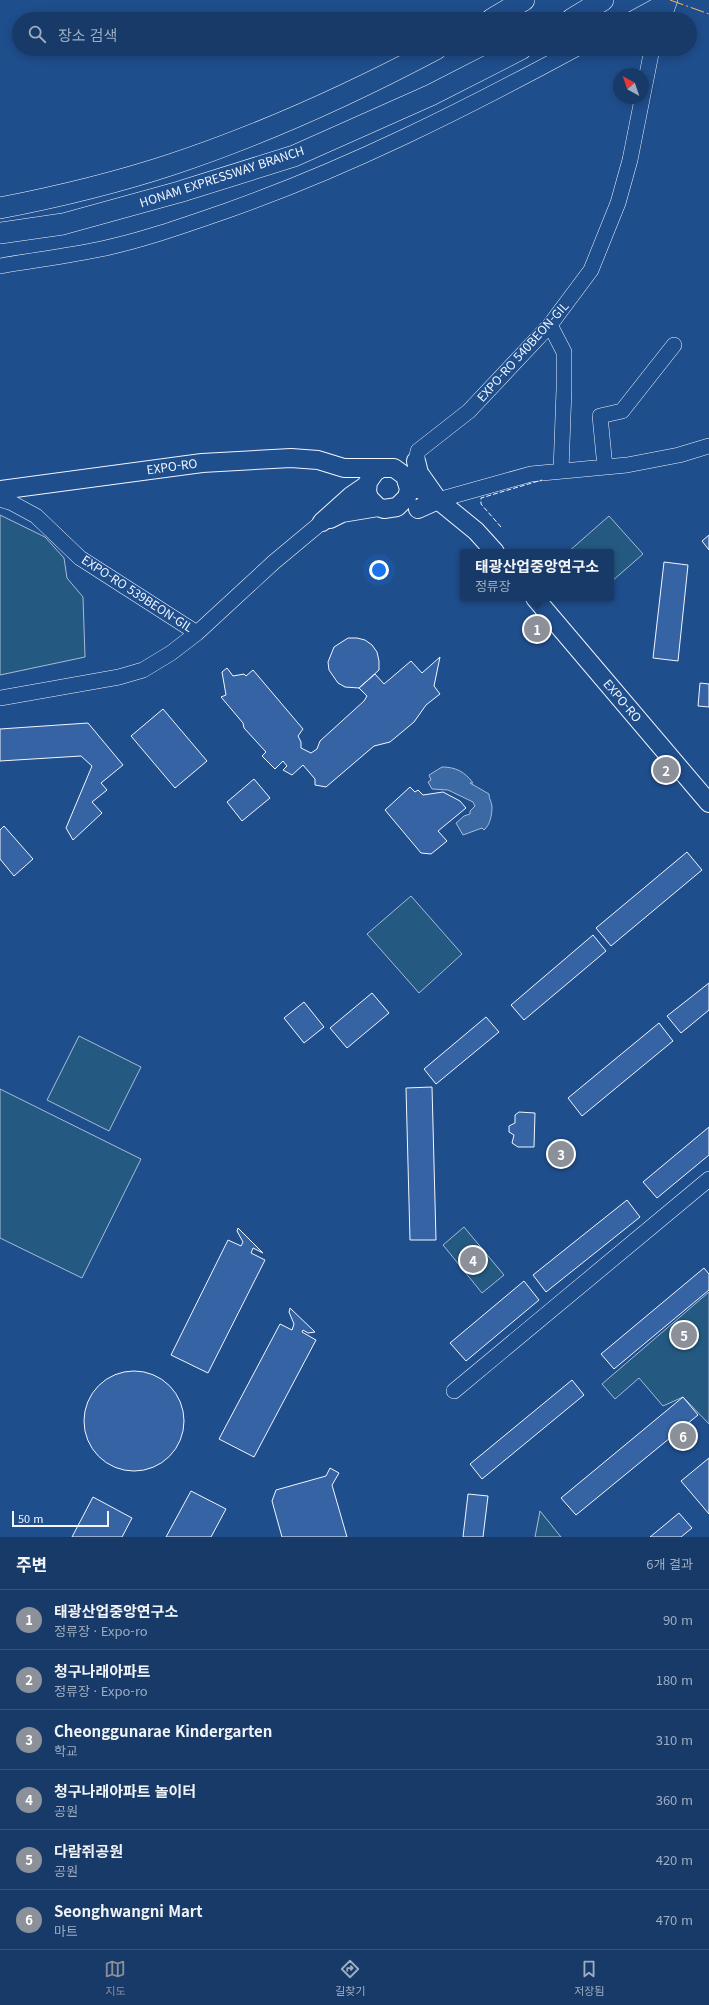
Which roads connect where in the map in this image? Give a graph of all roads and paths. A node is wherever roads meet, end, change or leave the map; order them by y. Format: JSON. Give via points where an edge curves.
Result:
{"nodes":[{"id":1,"x":524,"y":0,"type":"edge"},
{"id":2,"x":603,"y":0,"type":"edge"},
{"id":3,"x":667,"y":0,"type":"edge"},
{"id":4,"x":670,"y":0,"type":"edge"},
{"id":5,"x":504,"y":12,"type":"edge"},
{"id":6,"x":583,"y":12,"type":"edge"},
{"id":7,"x":645,"y":12,"type":"edge"},
{"id":8,"x":666,"y":12,"type":"edge"},
{"id":9,"x":421,"y":56,"type":"edge"},
{"id":10,"x":507,"y":56,"type":"edge"},
{"id":11,"x":563,"y":56,"type":"edge"},
{"id":12,"x":651,"y":56,"type":"edge"},
{"id":13,"x":0,"y":208,"type":"edge"},
{"id":14,"x":0,"y":233,"type":"edge"},
{"id":15,"x":0,"y":266,"type":"edge"},
{"id":16,"x":550,"y":325,"type":"junction"},
{"id":17,"x":674,"y":345,"type":"dead end"},
{"id":18,"x":709,"y":446,"type":"edge"},
{"id":19,"x":417,"y":456,"type":"junction"},
{"id":20,"x":605,"y":467,"type":"junction"},
{"id":21,"x":384,"y":468,"type":"junction"},
{"id":22,"x":347,"y":470,"type":"junction"},
{"id":23,"x":561,"y":471,"type":"junction"},
{"id":24,"x":406,"y":479,"type":"junction"},
{"id":25,"x":367,"y":483,"type":"junction"},
{"id":26,"x":0,"y":490,"type":"edge"},
{"id":27,"x":0,"y":499,"type":"edge"},
{"id":28,"x":346,"y":500,"type":"junction"},
{"id":29,"x":445,"y":505,"type":"junction"},
{"id":30,"x":378,"y":507,"type":"junction"},
{"id":31,"x":397,"y":507,"type":"junction"},
{"id":32,"x":322,"y":522,"type":"junction"},
{"id":33,"x":492,"y":549,"type":"edge"},
{"id":34,"x":538,"y":601,"type":"edge"},
{"id":35,"x":197,"y":633,"type":"junction"},
{"id":36,"x":0,"y":698,"type":"edge"},
{"id":37,"x":709,"y":803,"type":"edge"},
{"id":38,"x":709,"y":1179,"type":"edge"},
{"id":39,"x":454,"y":1392,"type":"dead end"}],
"edges":[{"from":1,"to":5,"type":"highway"},
{"from":2,"to":6,"type":"highway"},
{"from":3,"to":7,"type":"street"},
{"from":4,"to":8,"type":"street"},
{"from":9,"to":13,"type":"highway","via":[[280,124],[177,163],[56,197]]},
{"from":10,"to":14,"type":"highway","name":"HONAM EXPRESSWAY BRANCH","via":[[431,95],[294,156],[179,192],[63,224]]},
{"from":11,"to":15,"type":"street","via":[[375,151],[282,191],[186,225],[102,249]]},
{"from":12,"to":16,"type":"street","name":"EXPO-RO 540BEON-GIL","via":[[630,160],[618,203],[591,270]]},
{"from":16,"to":19,"type":"street","name":"EXPO-RO 540BEON-GIL","via":[[469,411]]},
{"from":16,"to":23,"type":"street","via":[[564,352]]},
{"from":17,"to":20,"type":"street","via":[[622,411],[600,416]]},
{"from":18,"to":20,"type":"street"},
{"from":19,"to":21,"type":"main road"},
{"from":19,"to":24,"type":"main road"},
{"from":19,"to":29,"type":"main road","via":[[419,474]]},
{"from":20,"to":23,"type":"street"},
{"from":21,"to":22,"type":"main road"},
{"from":21,"to":24,"type":"main road","via":[[400,471]]},
{"from":21,"to":25,"type":"main road","via":[[375,472]]},
{"from":22,"to":25,"type":"main road"},
{"from":22,"to":26,"type":"main road","name":"EXPO-RO","via":[[318,460],[290,458],[202,463]]},
{"from":22,"to":28,"type":"main road","via":[[351,486]]},
{"from":23,"to":29,"type":"street","via":[[531,474]]},
{"from":24,"to":29,"type":"main road"},
{"from":24,"to":31,"type":"main road","via":[[407,496]]},
{"from":25,"to":28,"type":"main road"},
{"from":25,"to":30,"type":"main road","via":[[369,498]]},
{"from":27,"to":35,"type":"street","name":"EXPO-RO 539BEON-GIL","via":[[36,516],[80,558]]},
{"from":28,"to":32,"type":"main road"},
{"from":29,"to":31,"type":"main road","via":[[418,509]]},
{"from":29,"to":33,"type":"main road","via":[[476,531]]},
{"from":30,"to":31,"type":"main road"},
{"from":30,"to":32,"type":"main road","via":[[342,513]]},
{"from":32,"to":35,"type":"street","name":"EXPO-RO 539BEON-GIL"},
{"from":34,"to":37,"type":"main road","name":"EXPO-RO"},
{"from":35,"to":36,"type":"street","name":"EXPO-RO 539BEON-GIL","via":[[143,670],[119,677]]},
{"from":38,"to":39,"type":"street"}]}
